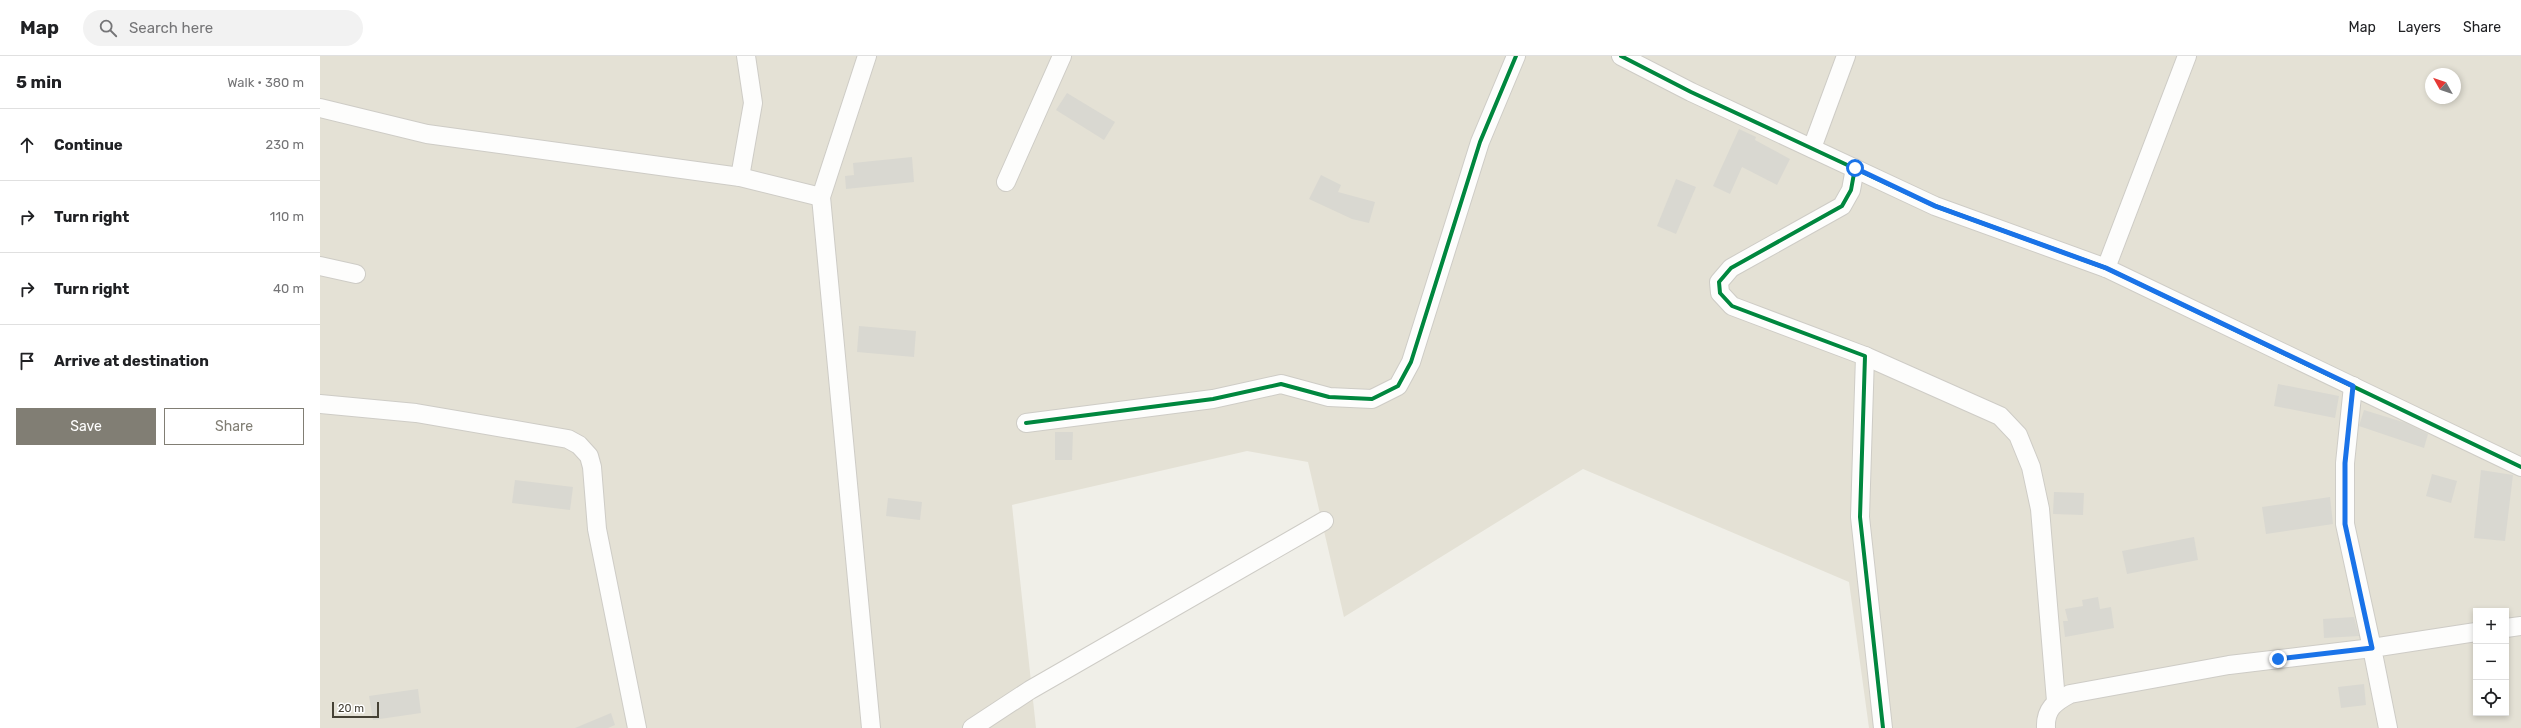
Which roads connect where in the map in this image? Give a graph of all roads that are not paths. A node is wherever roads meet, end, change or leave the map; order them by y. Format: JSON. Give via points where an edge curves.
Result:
{"nodes":[{"id":1,"x":746,"y":56,"type":"edge"},
{"id":2,"x":867,"y":56,"type":"edge"},
{"id":3,"x":1062,"y":56,"type":"edge"},
{"id":4,"x":1516,"y":56,"type":"edge"},
{"id":5,"x":1621,"y":56,"type":"edge"},
{"id":6,"x":1846,"y":56,"type":"edge"},
{"id":7,"x":2187,"y":56,"type":"edge"},
{"id":8,"x":320,"y":108,"type":"edge"},
{"id":9,"x":1812,"y":148,"type":"junction"},
{"id":10,"x":1855,"y":168,"type":"junction"},
{"id":11,"x":740,"y":177,"type":"junction"},
{"id":12,"x":1006,"y":182,"type":"dead end"},
{"id":13,"x":821,"y":197,"type":"junction"},
{"id":14,"x":320,"y":266,"type":"edge"},
{"id":15,"x":2106,"y":268,"type":"junction"},
{"id":16,"x":356,"y":274,"type":"dead end"},
{"id":17,"x":1865,"y":356,"type":"junction"},
{"id":18,"x":2353,"y":386,"type":"junction"},
{"id":19,"x":320,"y":404,"type":"edge"},
{"id":20,"x":1026,"y":423,"type":"dead end"},
{"id":21,"x":2521,"y":467,"type":"edge"},
{"id":22,"x":1324,"y":521,"type":"dead end"},
{"id":23,"x":2521,"y":626,"type":"edge"},
{"id":24,"x":2509,"y":628,"type":"edge"},
{"id":25,"x":2473,"y":632,"type":"edge"},
{"id":26,"x":2372,"y":648,"type":"junction"},
{"id":27,"x":2056,"y":701,"type":"junction"},
{"id":28,"x":637,"y":728,"type":"edge"},
{"id":29,"x":871,"y":728,"type":"edge"},
{"id":30,"x":972,"y":728,"type":"edge"},
{"id":31,"x":1883,"y":728,"type":"edge"},
{"id":32,"x":2046,"y":728,"type":"edge"},
{"id":33,"x":2388,"y":728,"type":"edge"}],
"edges":[{"from":1,"to":11,"type":"street","via":[[753,103]]},
{"from":2,"to":13,"type":"street"},
{"from":3,"to":12,"type":"street"},
{"from":4,"to":20,"type":"street","via":[[1480,142],[1412,362],[1398,386],[1372,400],[1329,397],[1281,384],[1213,398]]},
{"from":5,"to":9,"type":"street","via":[[1690,92]]},
{"from":6,"to":9,"type":"street"},
{"from":7,"to":15,"type":"street"},
{"from":8,"to":11,"type":"street","via":[[427,134]]},
{"from":9,"to":10,"type":"street"},
{"from":10,"to":15,"type":"street","via":[[1935,206]]},
{"from":10,"to":17,"type":"street","via":[[1851,190],[1842,206],[1731,268],[1719,282],[1720,293],[1732,306]]},
{"from":11,"to":13,"type":"street"},
{"from":13,"to":29,"type":"street"},
{"from":14,"to":16,"type":"street"},
{"from":15,"to":18,"type":"street"},
{"from":17,"to":27,"type":"street","via":[[2000,416],[2018,435],[2031,467],[2040,510]]},
{"from":17,"to":31,"type":"street","via":[[1860,517]]},
{"from":18,"to":21,"type":"street"},
{"from":18,"to":26,"type":"street","via":[[2345,463],[2345,524]]},
{"from":19,"to":28,"type":"street","via":[[416,413],[568,439],[579,445],[589,456],[592,468],[598,529]]},
{"from":22,"to":30,"type":"street","via":[[1043,683]]},
{"from":23,"to":24,"type":"street"},
{"from":25,"to":26,"type":"street"},
{"from":26,"to":27,"type":"street","via":[[2229,665],[2070,694]]},
{"from":26,"to":33,"type":"street"},
{"from":27,"to":32,"type":"street","via":[[2047,713]]}]}
